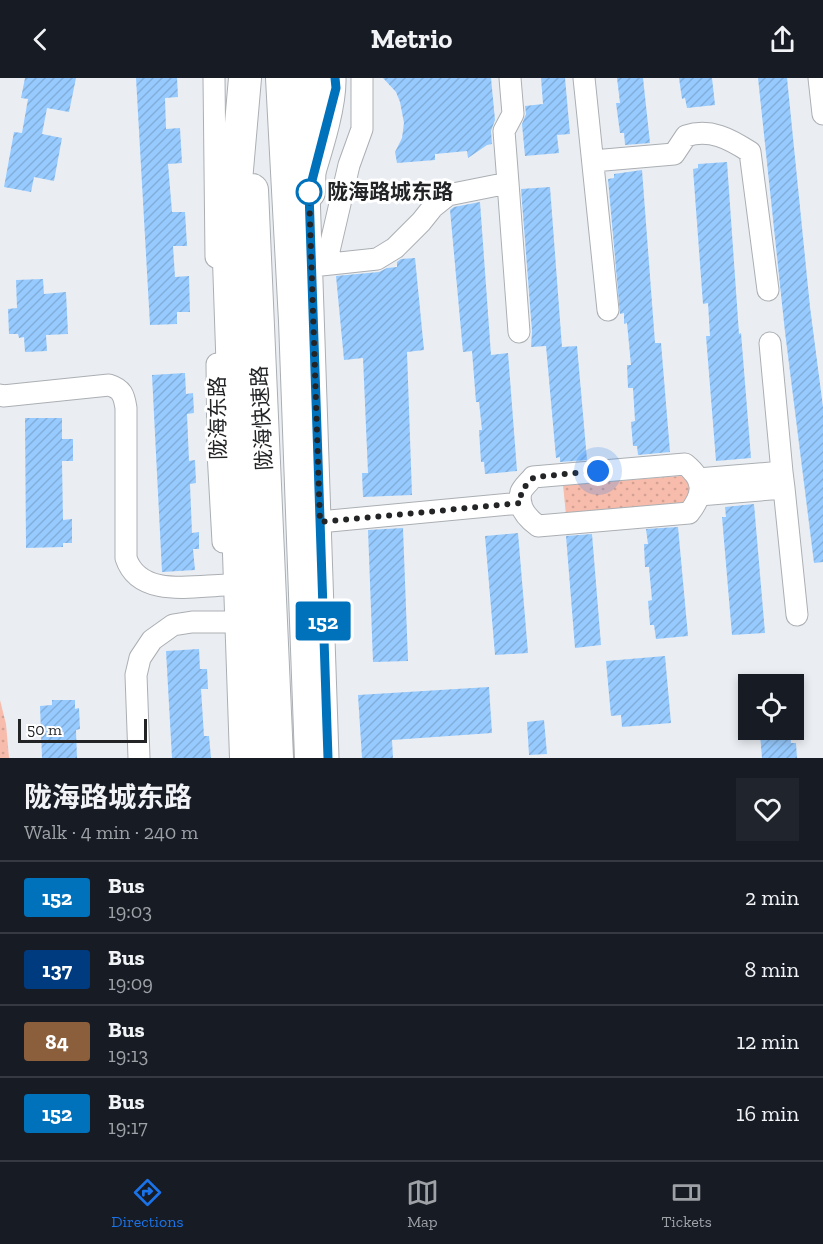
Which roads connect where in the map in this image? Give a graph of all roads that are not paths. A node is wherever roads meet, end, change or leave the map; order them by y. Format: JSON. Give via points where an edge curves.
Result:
{"nodes":[{"id":1,"x":214,"y":78,"type":"edge"},
{"id":2,"x":246,"y":78,"type":"edge"},
{"id":3,"x":362,"y":78,"type":"edge"},
{"id":4,"x":510,"y":78,"type":"edge"},
{"id":5,"x":584,"y":78,"type":"edge"},
{"id":6,"x":819,"y":78,"type":"edge"},
{"id":7,"x":310,"y":79,"type":"edge"},
{"id":8,"x":823,"y":114,"type":"edge"},
{"id":9,"x":593,"y":161,"type":"junction"},
{"id":10,"x":508,"y":183,"type":"junction"},
{"id":11,"x":309,"y":192,"type":"joint"},
{"id":12,"x":319,"y":265,"type":"junction"},
{"id":13,"x":768,"y":290,"type":"dead end"},
{"id":14,"x":608,"y":310,"type":"dead end"},
{"id":15,"x":519,"y":332,"type":"dead end"},
{"id":16,"x":770,"y":343,"type":"dead end"},
{"id":17,"x":0,"y":395,"type":"edge"},
{"id":18,"x":783,"y":480,"type":"junction"},
{"id":19,"x":699,"y":487,"type":"junction"},
{"id":20,"x":521,"y":503,"type":"junction"},
{"id":21,"x":320,"y":522,"type":"junction"},
{"id":22,"x":226,"y":585,"type":"junction"},
{"id":23,"x":797,"y":615,"type":"dead end"},
{"id":24,"x":226,"y":622,"type":"junction"},
{"id":25,"x":139,"y":758,"type":"edge"},
{"id":26,"x":231,"y":758,"type":"edge"},
{"id":27,"x":246,"y":758,"type":"edge"},
{"id":28,"x":277,"y":758,"type":"edge"},
{"id":29,"x":311,"y":758,"type":"edge"},
{"id":30,"x":328,"y":758,"type":"edge"}],
"edges":[{"from":1,"to":22,"type":"street","name":"陇海东路","via":[[218,452]]},
{"from":2,"to":27,"type":"highway","via":[[229,261]]},
{"from":2,"to":28,"type":"highway","name":"陇海快速路"},
{"from":3,"to":12,"type":"street","via":[[362,129]]},
{"from":4,"to":10,"type":"street","via":[[513,114],[504,131]]},
{"from":5,"to":9,"type":"street"},
{"from":6,"to":8,"type":"street"},
{"from":7,"to":11,"type":"highway"},
{"from":7,"to":29,"type":"highway","name":"陇海快速路","via":[[295,321]]},
{"from":9,"to":13,"type":"street","via":[[675,154],[686,136],[698,132],[719,135],[750,152]]},
{"from":9,"to":14,"type":"street"},
{"from":10,"to":12,"type":"street","via":[[441,199],[395,248],[377,259]]},
{"from":10,"to":15,"type":"street"},
{"from":11,"to":12,"type":"street"},
{"from":12,"to":21,"type":"street"},
{"from":16,"to":18,"type":"street"},
{"from":17,"to":22,"type":"street","via":[[109,385],[120,388],[126,408],[128,566],[151,585]]},
{"from":18,"to":19,"type":"street"},
{"from":18,"to":23,"type":"street"},
{"from":19,"to":20,"type":"street","via":[[698,502],[689,513],[538,526],[526,517]]},
{"from":19,"to":20,"type":"street","via":[[693,470],[685,464],[534,477],[521,491]]},
{"from":20,"to":21,"type":"street"},
{"from":21,"to":30,"type":"street"},
{"from":22,"to":24,"type":"street","name":"陇海东路"},
{"from":24,"to":25,"type":"street","via":[[173,625],[152,640],[140,658],[136,675]]},
{"from":24,"to":26,"type":"street","name":"陇海东路"}]}
